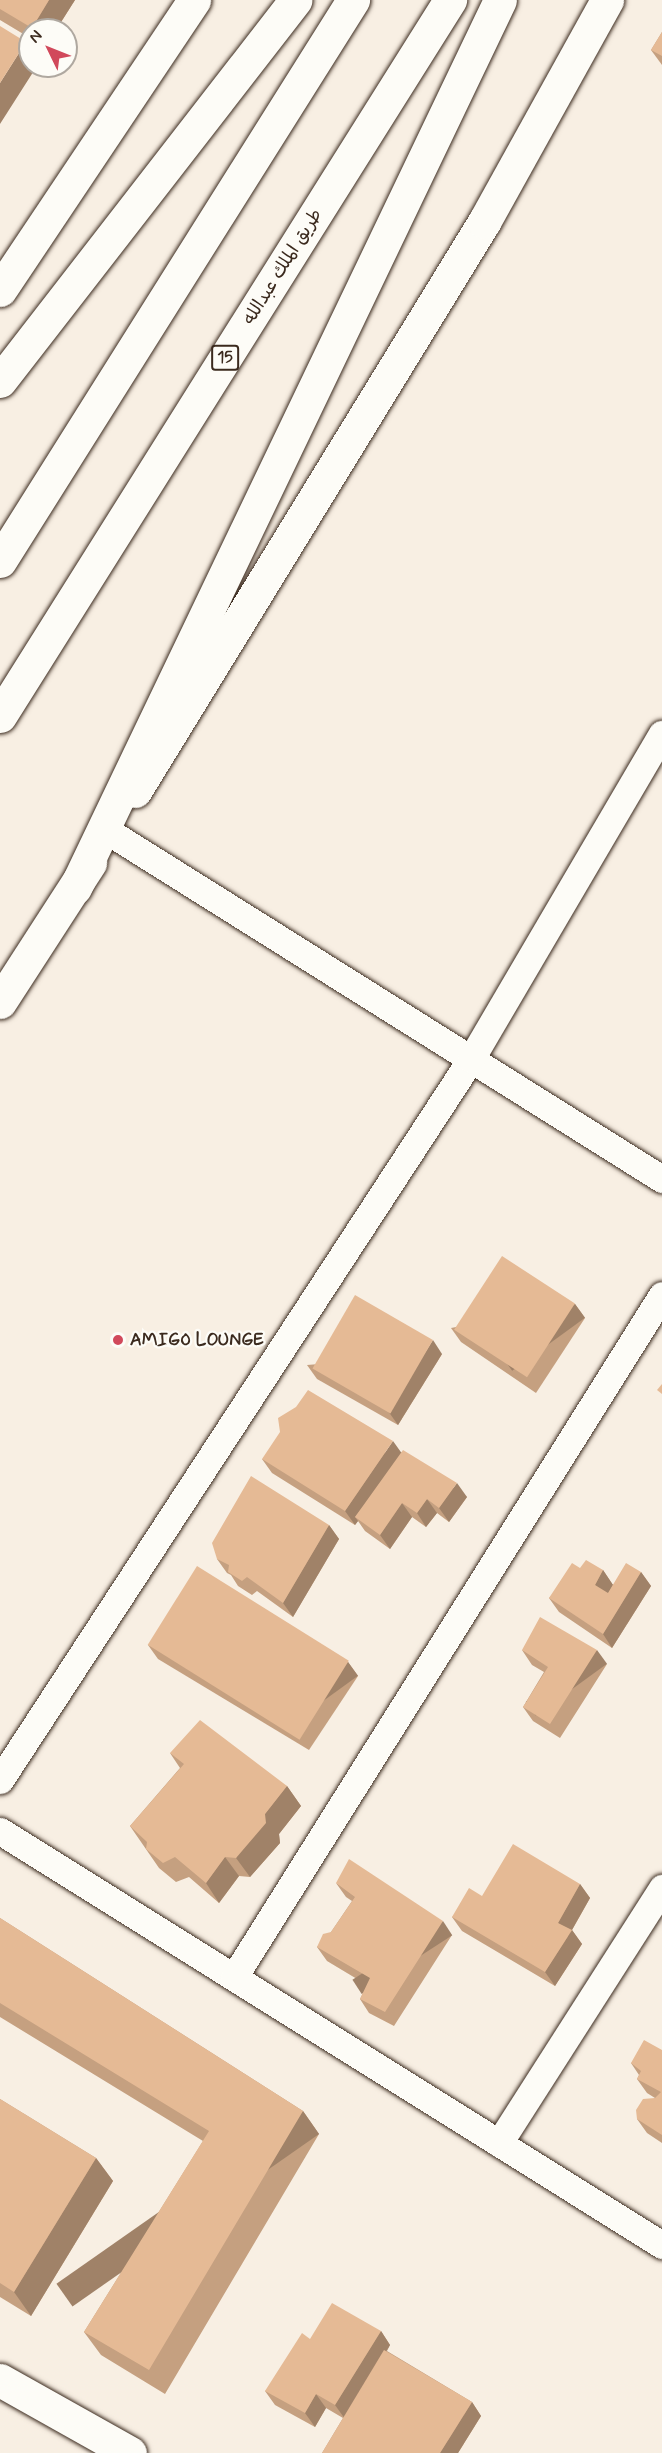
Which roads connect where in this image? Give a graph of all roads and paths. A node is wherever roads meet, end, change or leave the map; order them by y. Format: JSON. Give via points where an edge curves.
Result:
{"nodes":[{"id":1,"x":194,"y":0,"type":"edge"},
{"id":2,"x":296,"y":0,"type":"edge"},
{"id":3,"x":353,"y":0,"type":"edge"},
{"id":4,"x":450,"y":0,"type":"edge"},
{"id":5,"x":500,"y":0,"type":"edge"},
{"id":6,"x":607,"y":0,"type":"edge"},
{"id":7,"x":0,"y":290,"type":"edge"},
{"id":8,"x":0,"y":381,"type":"edge"},
{"id":9,"x":0,"y":561,"type":"edge"},
{"id":10,"x":0,"y":716,"type":"edge"},
{"id":11,"x":661,"y":737,"type":"edge"},
{"id":12,"x":109,"y":832,"type":"junction"},
{"id":13,"x":75,"y":888,"type":"junction"},
{"id":14,"x":0,"y":1002,"type":"edge"},
{"id":15,"x":471,"y":1059,"type":"junction"},
{"id":16,"x":662,"y":1179,"type":"edge"},
{"id":17,"x":662,"y":1295,"type":"edge"},
{"id":18,"x":0,"y":1780,"type":"edge"},
{"id":19,"x":0,"y":1831,"type":"edge"},
{"id":20,"x":662,"y":1888,"type":"edge"},
{"id":21,"x":234,"y":1977,"type":"junction"},
{"id":22,"x":500,"y":2143,"type":"junction"},
{"id":23,"x":662,"y":2245,"type":"edge"},
{"id":24,"x":0,"y":2380,"type":"edge"},
{"id":25,"x":130,"y":2453,"type":"edge"}],
"edges":[{"from":1,"to":7,"type":"main road"},
{"from":2,"to":8,"type":"main road"},
{"from":3,"to":9,"type":"main road"},
{"from":4,"to":10,"type":"main road","name":"طريق الملك عبدالله","number":"15"},
{"from":5,"to":13,"type":"main road"},
{"from":6,"to":12,"type":"main road","via":[[484,222]]},
{"from":11,"to":15,"type":"street"},
{"from":12,"to":13,"type":"main road"},
{"from":12,"to":15,"type":"street"},
{"from":13,"to":14,"type":"main road"},
{"from":15,"to":16,"type":"street"},
{"from":15,"to":18,"type":"street"},
{"from":17,"to":21,"type":"street"},
{"from":19,"to":21,"type":"street"},
{"from":20,"to":22,"type":"street"},
{"from":21,"to":22,"type":"street"},
{"from":22,"to":23,"type":"street"},
{"from":24,"to":25,"type":"main road"}]}
